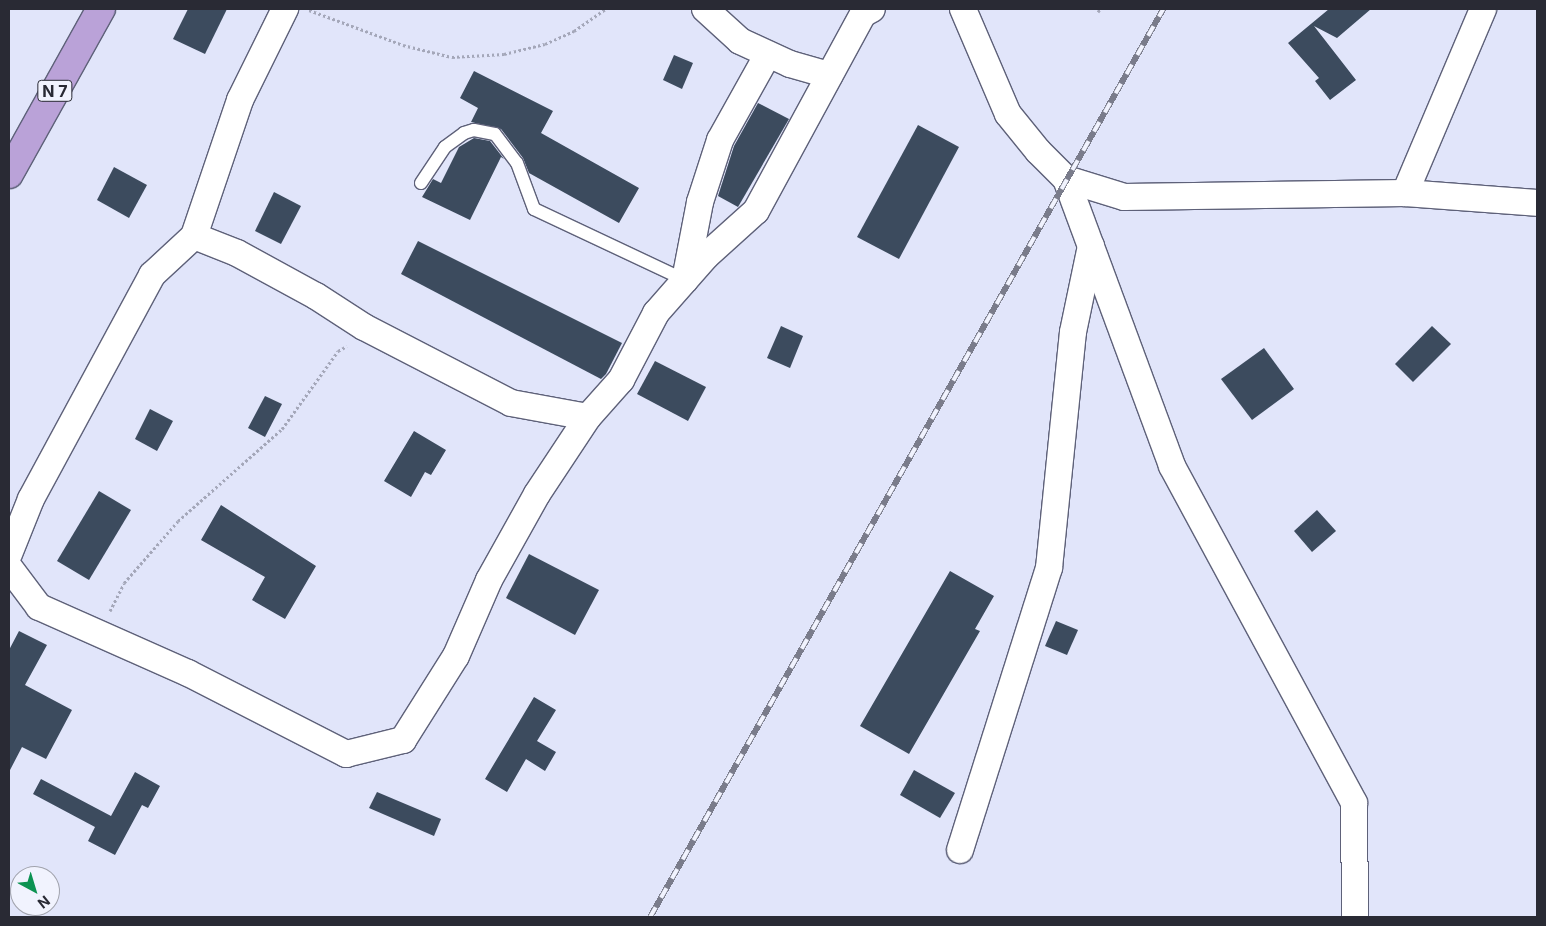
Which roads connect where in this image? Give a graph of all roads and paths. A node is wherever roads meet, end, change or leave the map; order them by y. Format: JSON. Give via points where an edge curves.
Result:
{"nodes":[{"id":1,"x":101,"y":9,"type":"edge"},
{"id":2,"x":285,"y":9,"type":"edge"},
{"id":3,"x":304,"y":9,"type":"edge"},
{"id":4,"x":605,"y":9,"type":"edge"},
{"id":5,"x":705,"y":9,"type":"edge"},
{"id":6,"x":872,"y":9,"type":"edge"},
{"id":7,"x":962,"y":9,"type":"edge"},
{"id":8,"x":1483,"y":9,"type":"edge"},
{"id":9,"x":768,"y":54,"type":"junction"},
{"id":10,"x":829,"y":75,"type":"junction"},
{"id":11,"x":9,"y":174,"type":"edge"},
{"id":12,"x":1066,"y":179,"type":"junction"},
{"id":13,"x":421,"y":182,"type":"dead end"},
{"id":14,"x":1405,"y":193,"type":"junction"},
{"id":15,"x":1537,"y":204,"type":"edge"},
{"id":16,"x":194,"y":236,"type":"junction"},
{"id":17,"x":1091,"y":246,"type":"junction"},
{"id":18,"x":685,"y":280,"type":"junction"},
{"id":19,"x":374,"y":332,"type":"junction"},
{"id":20,"x":588,"y":417,"type":"junction"},
{"id":21,"x":9,"y":554,"type":"edge"},
{"id":22,"x":9,"y":566,"type":"edge"},
{"id":23,"x":99,"y":634,"type":"junction"},
{"id":24,"x":960,"y":850,"type":"dead end"},
{"id":25,"x":1355,"y":917,"type":"edge"}],
"edges":[{"from":1,"to":11,"type":"highway","number":"N 7"},
{"from":2,"to":16,"type":"street","via":[[240,100]]},
{"from":3,"to":4,"type":"path","via":[[403,45],[452,57],[504,54],[545,44],[574,31]]},
{"from":5,"to":9,"type":"street","via":[[740,40]]},
{"from":6,"to":10,"type":"street","via":[[863,14]]},
{"from":7,"to":12,"type":"street","via":[[1008,114]]},
{"from":8,"to":14,"type":"street"},
{"from":9,"to":10,"type":"street"},
{"from":9,"to":18,"type":"street","via":[[720,140],[700,202]]},
{"from":10,"to":18,"type":"street","via":[[756,211]]},
{"from":12,"to":14,"type":"street","via":[[1124,196]]},
{"from":12,"to":17,"type":"street"},
{"from":13,"to":18,"type":"lane","via":[[445,147],[464,133],[474,130],[495,134],[517,163],[534,209]]},
{"from":14,"to":15,"type":"street"},
{"from":16,"to":19,"type":"street","via":[[237,253]]},
{"from":16,"to":21,"type":"street","via":[[152,275],[31,499]]},
{"from":17,"to":24,"type":"street","via":[[1073,332],[1050,568]]},
{"from":17,"to":25,"type":"street","via":[[1172,466],[1354,803]]},
{"from":18,"to":20,"type":"street","via":[[656,313],[621,380]]},
{"from":19,"to":20,"type":"street","via":[[511,403]]},
{"from":19,"to":23,"type":"path","via":[[338,350],[282,429],[178,521],[124,582]]},
{"from":20,"to":23,"type":"street","via":[[537,494],[489,580],[456,656],[403,740],[346,754],[188,674]]},
{"from":22,"to":23,"type":"street","via":[[39,607]]}]}
